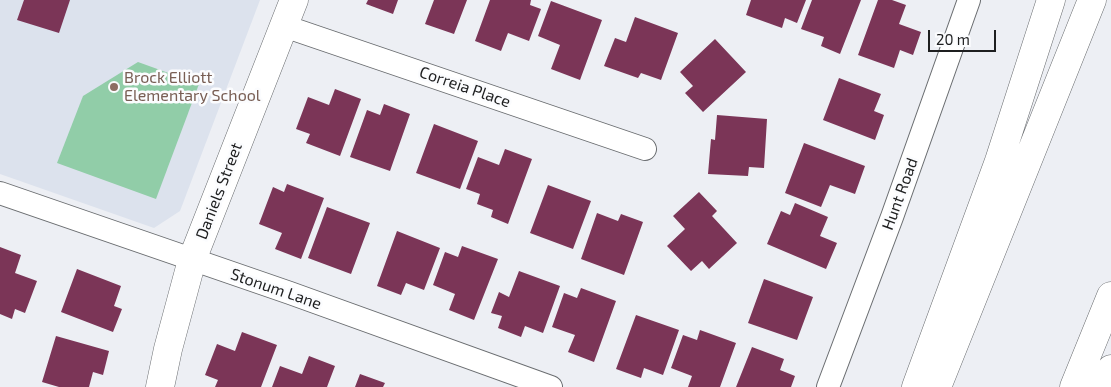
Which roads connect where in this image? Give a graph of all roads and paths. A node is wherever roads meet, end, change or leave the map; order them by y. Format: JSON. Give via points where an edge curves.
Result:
{"nodes":[{"id":1,"x":294,"y":0,"type":"edge"},
{"id":2,"x":970,"y":0,"type":"edge"},
{"id":3,"x":1052,"y":0,"type":"edge"},
{"id":4,"x":1092,"y":0,"type":"edge"},
{"id":5,"x":284,"y":26,"type":"junction"},
{"id":6,"x":645,"y":149,"type":"dead end"},
{"id":7,"x":0,"y":194,"type":"edge"},
{"id":8,"x":192,"y":260,"type":"junction"},
{"id":9,"x":1111,"y":296,"type":"edge"},
{"id":10,"x":1111,"y":369,"type":"edge"},
{"id":11,"x":160,"y":387,"type":"edge"},
{"id":12,"x":550,"y":387,"type":"edge"},
{"id":13,"x":828,"y":387,"type":"edge"},
{"id":14,"x":916,"y":387,"type":"edge"},
{"id":15,"x":937,"y":387,"type":"edge"},
{"id":16,"x":1074,"y":387,"type":"edge"},
{"id":17,"x":1102,"y":387,"type":"edge"}],
"edges":[{"from":1,"to":5,"type":"main road","name":"Daniels Street"},
{"from":2,"to":13,"type":"street","name":"Hunt Road"},
{"from":3,"to":14,"type":"main road"},
{"from":4,"to":15,"type":"main road"},
{"from":5,"to":6,"type":"street","name":"Correia Place"},
{"from":5,"to":8,"type":"main road","name":"Daniels Street"},
{"from":7,"to":8,"type":"street","name":"Stonum Lane"},
{"from":8,"to":11,"type":"main road","name":"Daniels Street"},
{"from":8,"to":12,"type":"street","name":"Stonum Lane"},
{"from":9,"to":16,"type":"main road"},
{"from":10,"to":17,"type":"main road"}]}
